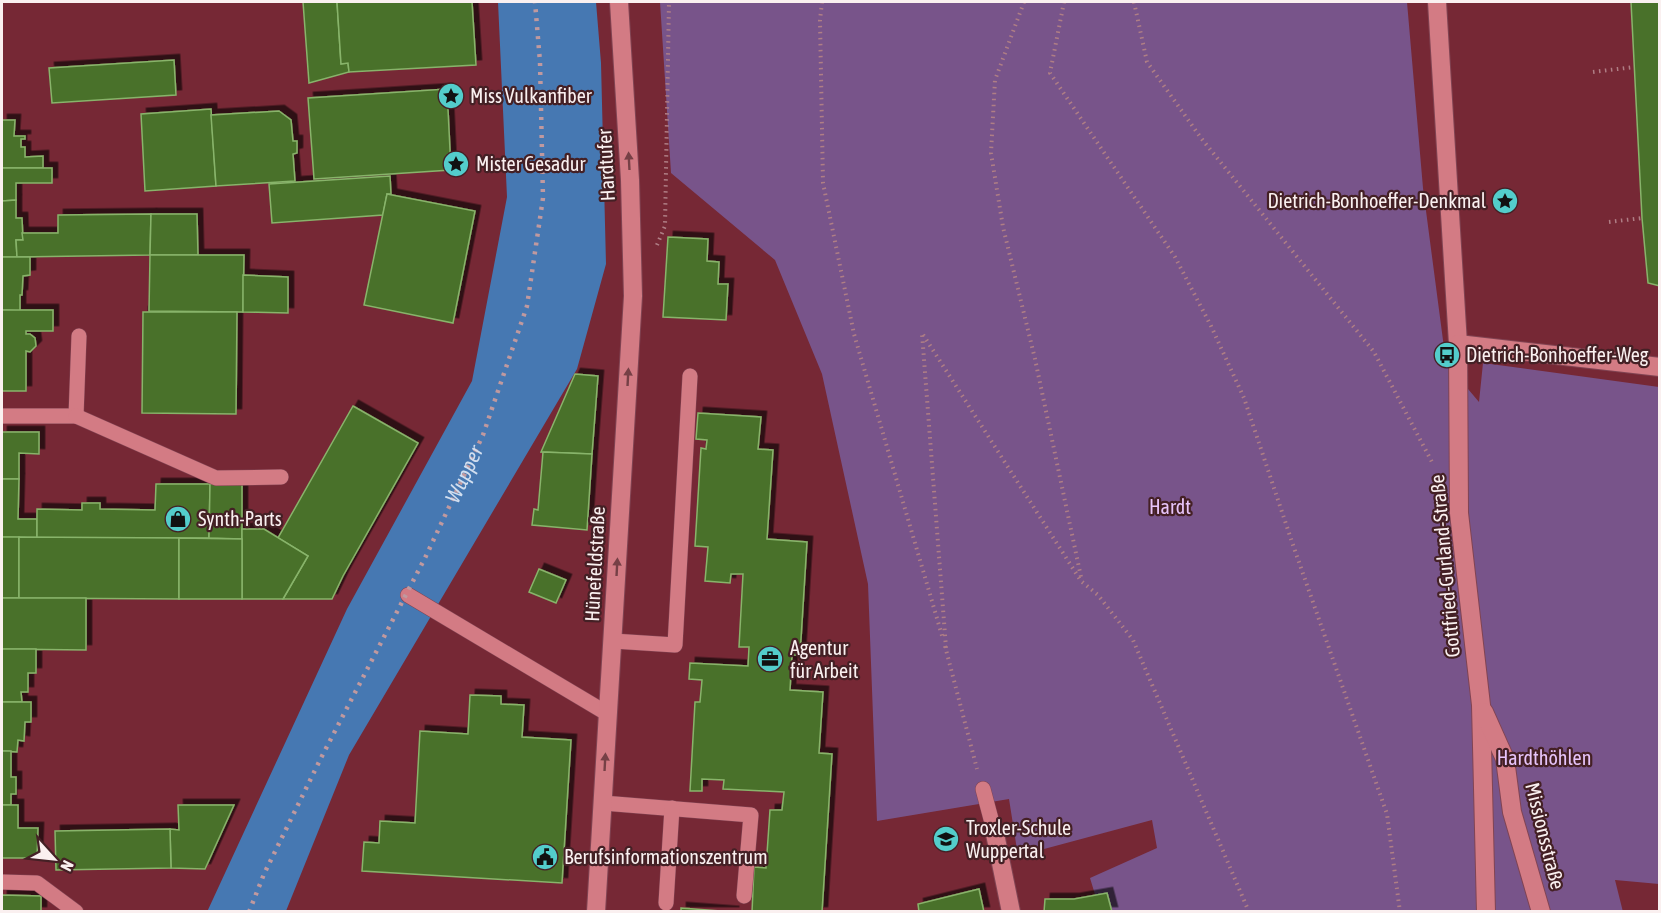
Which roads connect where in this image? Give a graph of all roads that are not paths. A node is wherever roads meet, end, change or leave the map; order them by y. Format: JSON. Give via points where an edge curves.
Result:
{"nodes":[{"id":1,"x":620,"y":2,"type":"edge"},
{"id":2,"x":1437,"y":2,"type":"edge"},
{"id":3,"x":631,"y":219,"type":"joint"},
{"id":4,"x":79,"y":336,"type":"dead end"},
{"id":5,"x":1458,"y":344,"type":"junction"},
{"id":6,"x":1659,"y":367,"type":"edge"},
{"id":7,"x":690,"y":376,"type":"dead end"},
{"id":8,"x":2,"y":416,"type":"edge"},
{"id":9,"x":76,"y":416,"type":"junction"},
{"id":10,"x":281,"y":477,"type":"dead end"},
{"id":11,"x":408,"y":595,"type":"dead end"},
{"id":12,"x":613,"y":641,"type":"junction"},
{"id":13,"x":1481,"y":705,"type":"junction"},
{"id":14,"x":608,"y":714,"type":"junction"},
{"id":15,"x":983,"y":789,"type":"road end"},
{"id":16,"x":603,"y":803,"type":"junction"},
{"id":17,"x":672,"y":808,"type":"junction"},
{"id":18,"x":995,"y":834,"type":"joint"},
{"id":19,"x":2,"y":882,"type":"edge"},
{"id":20,"x":744,"y":896,"type":"dead end"},
{"id":21,"x":666,"y":903,"type":"dead end"},
{"id":22,"x":76,"y":912,"type":"edge"},
{"id":23,"x":596,"y":912,"type":"edge"},
{"id":24,"x":1011,"y":912,"type":"edge"},
{"id":25,"x":1486,"y":912,"type":"edge"},
{"id":26,"x":1541,"y":912,"type":"edge"}],
"edges":[{"from":3,"to":1,"type":"street","name":"Hardtufer","one_way":true},
{"from":2,"to":5,"type":"street","name":"Gottfried-Gurland-Straße"},
{"from":12,"to":3,"type":"street","name":"Hünefeldstraße","one_way":true,"via":[[633,296]]},
{"from":4,"to":9,"type":"lane"},
{"from":5,"to":6,"type":"street"},
{"from":5,"to":13,"type":"street","name":"Gottfried-Gurland-Straße","via":[[1459,513]]},
{"from":7,"to":12,"type":"lane","via":[[675,645]]},
{"from":8,"to":9,"type":"lane"},
{"from":9,"to":10,"type":"lane","via":[[216,478]]},
{"from":11,"to":14,"type":"lane"},
{"from":12,"to":14,"type":"street","name":"Hünefeldstraße"},
{"from":13,"to":25,"type":"street","name":"Gottfried-Gurland-Straße"},
{"from":13,"to":26,"type":"street","name":"Missionsstraße","via":[[1505,759],[1512,812]]},
{"from":16,"to":14,"type":"street","name":"Hünefeldstraße","one_way":true},
{"from":15,"to":18,"type":"lane"},
{"from":16,"to":17,"type":"lane"},
{"from":16,"to":23,"type":"street","name":"Hünefeldstraße"},
{"from":17,"to":20,"type":"lane","via":[[751,815]]},
{"from":17,"to":21,"type":"lane"},
{"from":18,"to":24,"type":"street"},
{"from":19,"to":22,"type":"lane","via":[[37,883]]}]}
